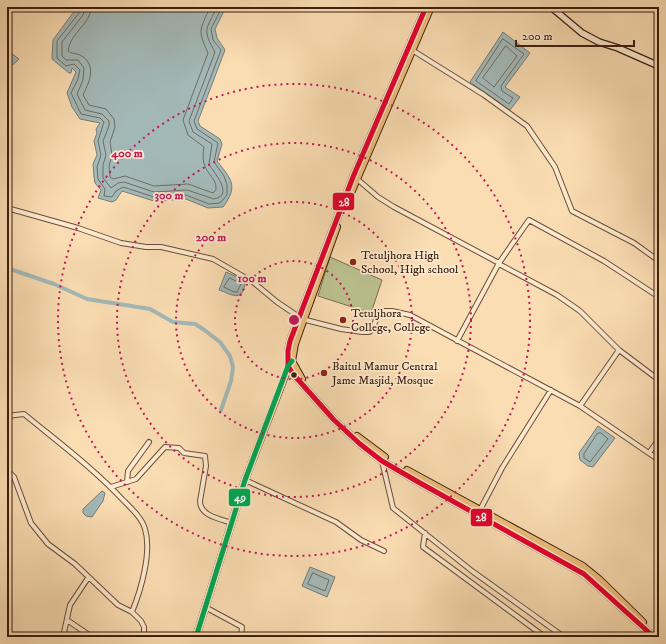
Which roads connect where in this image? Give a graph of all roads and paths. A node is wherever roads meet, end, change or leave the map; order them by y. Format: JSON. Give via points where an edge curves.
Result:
{"nodes":[{"id":1,"x":417,"y":7,"type":"edge"},
{"id":2,"x":431,"y":7,"type":"edge"},
{"id":3,"x":551,"y":7,"type":"edge"},
{"id":4,"x":425,"y":9,"type":"edge"},
{"id":5,"x":410,"y":49,"type":"junction"},
{"id":6,"x":659,"y":66,"type":"edge"},
{"id":7,"x":355,"y":178,"type":"junction"},
{"id":8,"x":7,"y":208,"type":"edge"},
{"id":9,"x":659,"y":261,"type":"edge"},
{"id":10,"x":499,"y":264,"type":"junction"},
{"id":11,"x":659,"y":297,"type":"edge"},
{"id":12,"x":300,"y":318,"type":"junction"},
{"id":13,"x":457,"y":341,"type":"junction"},
{"id":14,"x":619,"y":350,"type":"junction"},
{"id":15,"x":290,"y":364,"type":"junction"},
{"id":16,"x":659,"y":380,"type":"edge"},
{"id":17,"x":551,"y":390,"type":"junction"},
{"id":18,"x":580,"y":406,"type":"junction"},
{"id":19,"x":7,"y":416,"type":"edge"},
{"id":20,"x":659,"y":438,"type":"edge"},
{"id":21,"x":149,"y":442,"type":"dead end"},
{"id":22,"x":649,"y":453,"type":"junction"},
{"id":23,"x":659,"y":460,"type":"edge"},
{"id":24,"x":382,"y":461,"type":"junction"},
{"id":25,"x":7,"y":470,"type":"edge"},
{"id":26,"x":245,"y":480,"type":"junction"},
{"id":27,"x":127,"y":482,"type":"junction"},
{"id":28,"x":111,"y":487,"type":"junction"},
{"id":29,"x":480,"y":510,"type":"junction"},
{"id":30,"x":232,"y":522,"type":"junction"},
{"id":31,"x":425,"y":533,"type":"junction"},
{"id":32,"x":384,"y":551,"type":"dead end"},
{"id":33,"x":88,"y":578,"type":"junction"},
{"id":34,"x":205,"y":607,"type":"junction"},
{"id":35,"x":132,"y":612,"type":"junction"},
{"id":36,"x":67,"y":620,"type":"junction"},
{"id":37,"x":63,"y":637,"type":"edge"},
{"id":38,"x":92,"y":637,"type":"edge"},
{"id":39,"x":144,"y":637,"type":"edge"},
{"id":40,"x":196,"y":637,"type":"edge"},
{"id":41,"x":241,"y":637,"type":"edge"},
{"id":42,"x":545,"y":637,"type":"edge"},
{"id":43,"x":564,"y":637,"type":"edge"},
{"id":44,"x":655,"y":637,"type":"edge"}],
"edges":[{"from":1,"to":4,"type":"street"},
{"from":2,"to":5,"type":"main road"},
{"from":3,"to":6,"type":"street","via":[[582,33]]},
{"from":4,"to":5,"type":"main road"},
{"from":5,"to":7,"type":"main road"},
{"from":5,"to":9,"type":"street","via":[[484,95],[527,126],[555,168],[572,211],[634,243]]},
{"from":7,"to":10,"type":"street","via":[[386,202]]},
{"from":7,"to":12,"type":"main road"},
{"from":8,"to":12,"type":"street","via":[[121,243],[161,247],[213,259],[253,282]]},
{"from":10,"to":11,"type":"street","via":[[529,220],[604,261]]},
{"from":10,"to":13,"type":"street"},
{"from":10,"to":14,"type":"street","via":[[580,311]]},
{"from":12,"to":13,"type":"street","via":[[341,329],[369,332],[373,330],[376,319],[383,311],[392,311],[410,315]]},
{"from":12,"to":15,"type":"main road","via":[[288,351]]},
{"from":13,"to":17,"type":"street"},
{"from":14,"to":16,"type":"street"},
{"from":14,"to":18,"type":"street"},
{"from":15,"to":24,"type":"main road","via":[[300,383],[334,420]]},
{"from":15,"to":26,"type":"street"},
{"from":15,"to":29,"type":"main road","via":[[335,415],[366,444],[404,469]]},
{"from":17,"to":18,"type":"street"},
{"from":17,"to":29,"type":"street","via":[[502,468]]},
{"from":18,"to":22,"type":"street"},
{"from":19,"to":28,"type":"street","via":[[24,414]]},
{"from":20,"to":22,"type":"street"},
{"from":21,"to":27,"type":"street","via":[[128,471]]},
{"from":22,"to":23,"type":"street"},
{"from":24,"to":31,"type":"street","via":[[393,508]]},
{"from":24,"to":44,"type":"main road","via":[[574,567],[598,585]]},
{"from":25,"to":33,"type":"street","via":[[14,477],[31,523],[48,544]]},
{"from":26,"to":30,"type":"street"},
{"from":26,"to":32,"type":"street","via":[[336,522],[361,540]]},
{"from":27,"to":28,"type":"street"},
{"from":27,"to":30,"type":"street","via":[[136,479],[165,447],[179,448],[184,453],[205,456],[200,506],[207,514]]},
{"from":28,"to":35,"type":"street","via":[[145,527],[147,539],[142,581]]},
{"from":29,"to":44,"type":"main road","via":[[583,566],[631,609]]},
{"from":30,"to":34,"type":"street"},
{"from":31,"to":42,"type":"street","via":[[423,547]]},
{"from":31,"to":43,"type":"street","via":[[472,571]]},
{"from":33,"to":35,"type":"street","via":[[118,605]]},
{"from":33,"to":36,"type":"street","via":[[70,605]]},
{"from":34,"to":40,"type":"street"},
{"from":34,"to":41,"type":"street","via":[[242,627]]},
{"from":35,"to":39,"type":"street","via":[[144,627]]},
{"from":36,"to":37,"type":"street"},
{"from":36,"to":38,"type":"street"}]}
